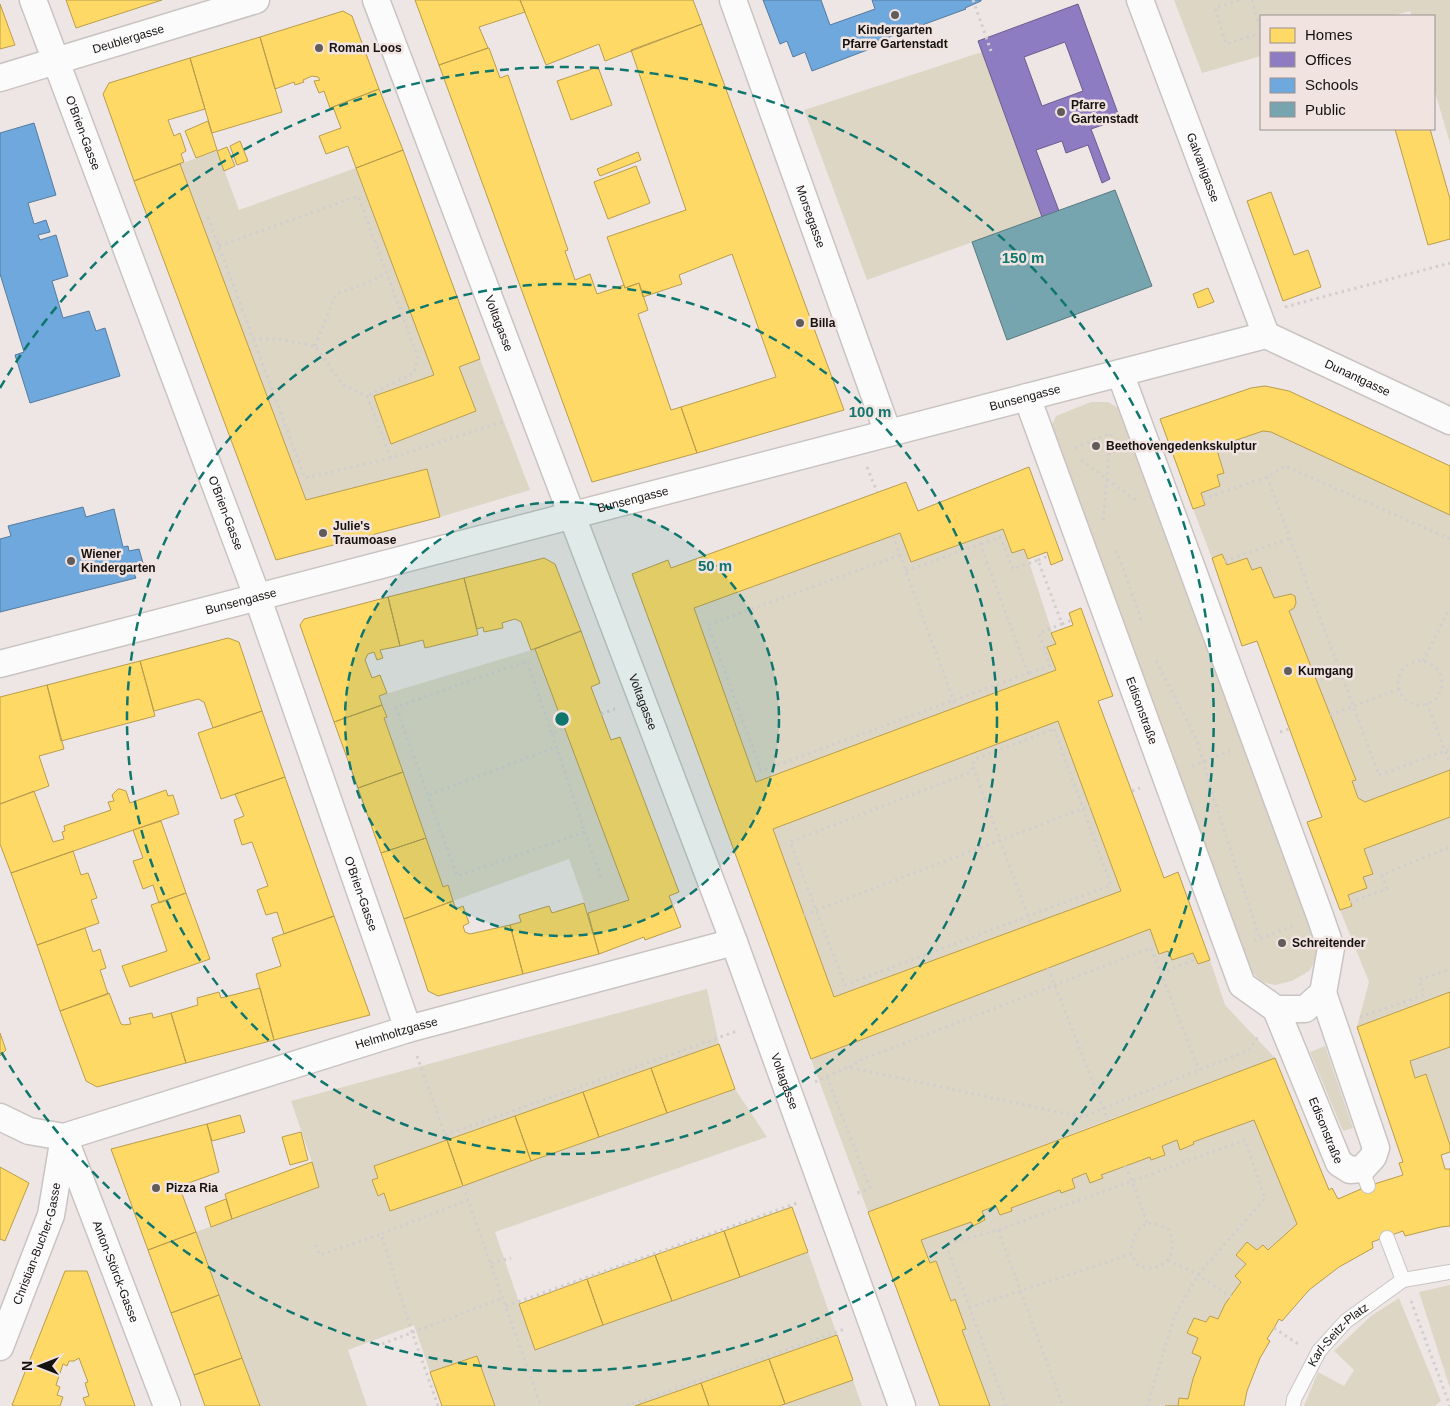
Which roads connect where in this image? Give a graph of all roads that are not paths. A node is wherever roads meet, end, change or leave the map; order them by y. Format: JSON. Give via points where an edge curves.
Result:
{"nodes":[{"id":1,"x":33,"y":0,"type":"edge"},
{"id":2,"x":256,"y":0,"type":"edge"},
{"id":3,"x":376,"y":0,"type":"edge"},
{"id":4,"x":733,"y":0,"type":"edge"},
{"id":5,"x":1140,"y":0,"type":"edge"},
{"id":6,"x":56,"y":60,"type":"junction"},
{"id":7,"x":0,"y":78,"type":"edge"},
{"id":8,"x":1262,"y":324,"type":"junction"},
{"id":9,"x":1120,"y":373,"type":"junction"},
{"id":10,"x":1027,"y":397,"type":"junction"},
{"id":11,"x":1450,"y":421,"type":"edge"},
{"id":12,"x":888,"y":433,"type":"junction"},
{"id":13,"x":571,"y":515,"type":"junction"},
{"id":14,"x":257,"y":596,"type":"junction"},
{"id":15,"x":0,"y":664,"type":"edge"},
{"id":16,"x":734,"y":942,"type":"junction"},
{"id":17,"x":1322,"y":993,"type":"junction"},
{"id":18,"x":1276,"y":1009,"type":"junction"},
{"id":19,"x":408,"y":1029,"type":"junction"},
{"id":20,"x":0,"y":1117,"type":"edge"},
{"id":21,"x":64,"y":1136,"type":"junction"},
{"id":22,"x":1387,"y":1238,"type":"dead end"},
{"id":23,"x":1450,"y":1272,"type":"edge"},
{"id":24,"x":1403,"y":1280,"type":"junction"},
{"id":25,"x":0,"y":1347,"type":"edge"},
{"id":26,"x":168,"y":1406,"type":"edge"},
{"id":27,"x":902,"y":1406,"type":"edge"},
{"id":28,"x":1293,"y":1406,"type":"edge"}],
"edges":[{"from":1,"to":6,"type":"street","name":"O'Brien-Gasse"},
{"from":2,"to":6,"type":"street","name":"Deublergasse"},
{"from":3,"to":13,"type":"street","name":"Voltagasse"},
{"from":4,"to":12,"type":"street","name":"Morsegasse"},
{"from":5,"to":8,"type":"street","name":"Galvanigasse"},
{"from":6,"to":7,"type":"street","name":"Deublergasse"},
{"from":6,"to":14,"type":"street","name":"O'Brien-Gasse"},
{"from":8,"to":9,"type":"street","name":"Bunsengasse"},
{"from":8,"to":11,"type":"street","name":"Dunantgasse","via":[[1328,364]]},
{"from":9,"to":10,"type":"street","name":"Bunsengasse"},
{"from":9,"to":17,"type":"street","via":[[1331,948]]},
{"from":10,"to":12,"type":"street","name":"Bunsengasse"},
{"from":10,"to":18,"type":"street","name":"Edisonstraße","via":[[1059,455],[1086,558],[1242,985]]},
{"from":12,"to":13,"type":"street","name":"Bunsengasse"},
{"from":13,"to":14,"type":"street","name":"Bunsengasse"},
{"from":13,"to":16,"type":"street","name":"Voltagasse"},
{"from":14,"to":15,"type":"street","name":"Bunsengasse"},
{"from":14,"to":19,"type":"street","name":"O'Brien-Gasse"},
{"from":16,"to":19,"type":"street","name":"Helmholtzgasse"},
{"from":16,"to":27,"type":"street","name":"Voltagasse"},
{"from":17,"to":18,"type":"street","via":[[1305,1009]]},
{"from":17,"to":18,"type":"street","name":"Edisonstraße","via":[[1376,1148],[1365,1178],[1340,1163]]},
{"from":19,"to":21,"type":"street","name":"Helmholtzgasse"},
{"from":20,"to":21,"type":"street","via":[[29,1131]]},
{"from":21,"to":25,"type":"street","name":"Christian-Bucher-Gasse","via":[[51,1215]]},
{"from":21,"to":26,"type":"street","name":"Anton-Störck-Gasse"},
{"from":22,"to":24,"type":"lane"},
{"from":23,"to":24,"type":"lane","name":"Karl-Seitz-Platz"},
{"from":24,"to":28,"type":"lane","name":"Karl-Seitz-Platz","via":[[1346,1321],[1319,1351]]}]}
